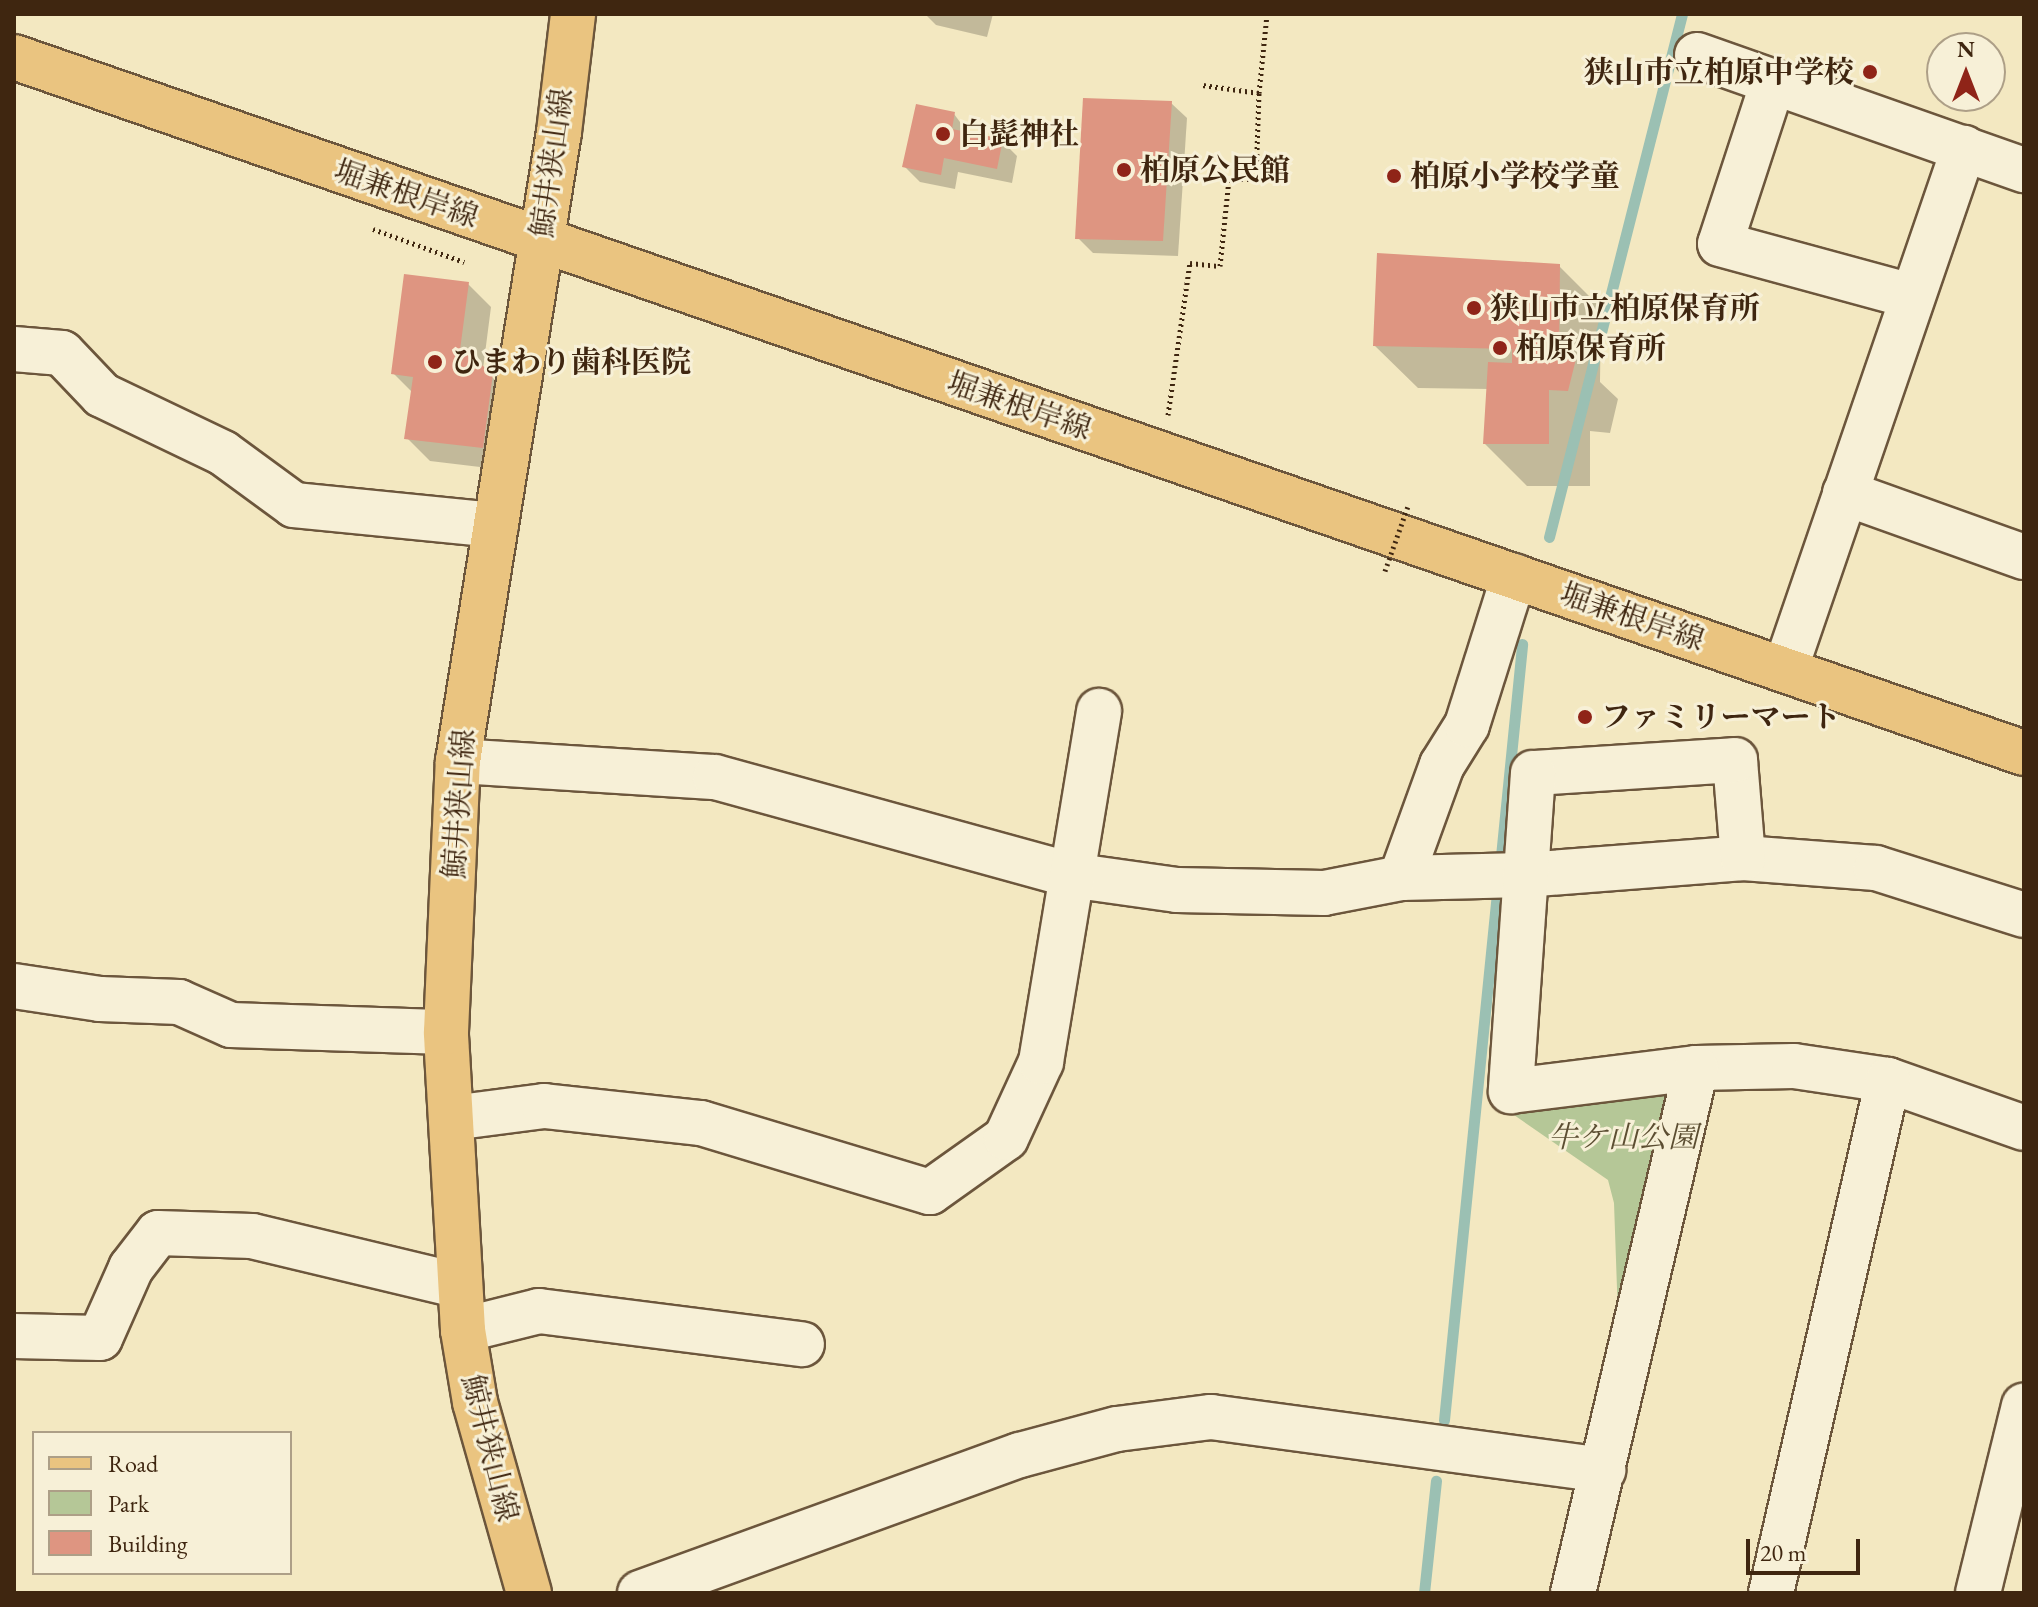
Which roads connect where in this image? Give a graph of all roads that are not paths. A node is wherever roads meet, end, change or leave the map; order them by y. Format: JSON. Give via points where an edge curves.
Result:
{"nodes":[{"id":1,"x":573,"y":14,"type":"edge"},
{"id":2,"x":1697,"y":55,"type":"dead end"},
{"id":3,"x":14,"y":57,"type":"edge"},
{"id":4,"x":1773,"y":82,"type":"junction"},
{"id":5,"x":1964,"y":148,"type":"junction"},
{"id":6,"x":2024,"y":170,"type":"edge"},
{"id":7,"x":541,"y":241,"type":"junction"},
{"id":8,"x":1911,"y":296,"type":"junction"},
{"id":9,"x":14,"y":349,"type":"edge"},
{"id":10,"x":1845,"y":493,"type":"junction"},
{"id":11,"x":496,"y":525,"type":"junction"},
{"id":12,"x":2024,"y":557,"type":"edge"},
{"id":13,"x":1514,"y":576,"type":"junction"},
{"id":14,"x":1785,"y":670,"type":"junction"},
{"id":15,"x":1099,"y":711,"type":"dead end"},
{"id":16,"x":2024,"y":753,"type":"edge"},
{"id":17,"x":458,"y":761,"type":"junction"},
{"id":18,"x":1743,"y":858,"type":"junction"},
{"id":19,"x":1070,"y":875,"type":"junction"},
{"id":20,"x":1505,"y":876,"type":"junction"},
{"id":21,"x":1401,"y":878,"type":"junction"},
{"id":22,"x":2024,"y":915,"type":"edge"},
{"id":23,"x":14,"y":986,"type":"edge"},
{"id":24,"x":446,"y":1032,"type":"junction"},
{"id":25,"x":1696,"y":1068,"type":"junction"},
{"id":26,"x":1888,"y":1080,"type":"junction"},
{"id":27,"x":452,"y":1118,"type":"junction"},
{"id":28,"x":2024,"y":1128,"type":"edge"},
{"id":29,"x":460,"y":1286,"type":"junction"},
{"id":30,"x":463,"y":1330,"type":"junction"},
{"id":31,"x":14,"y":1336,"type":"edge"},
{"id":32,"x":802,"y":1344,"type":"dead end"},
{"id":33,"x":2024,"y":1406,"type":"edge"},
{"id":34,"x":1603,"y":1470,"type":"junction"},
{"id":35,"x":2014,"y":1489,"type":"edge"},
{"id":36,"x":529,"y":1593,"type":"edge"},
{"id":37,"x":640,"y":1593,"type":"edge"},
{"id":38,"x":1573,"y":1593,"type":"edge"},
{"id":39,"x":1771,"y":1593,"type":"edge"},
{"id":40,"x":1978,"y":1593,"type":"edge"}],
"edges":[{"from":1,"to":7,"type":"main road","name":"鯨井狭山線"},
{"from":2,"to":4,"type":"street"},
{"from":3,"to":7,"type":"main road","name":"堀兼根岸線"},
{"from":4,"to":5,"type":"street"},
{"from":4,"to":8,"type":"street","via":[[1720,244]]},
{"from":5,"to":6,"type":"street"},
{"from":5,"to":8,"type":"street"},
{"from":7,"to":11,"type":"main road","name":"鯨井狭山線"},
{"from":7,"to":13,"type":"main road","name":"堀兼根岸線"},
{"from":8,"to":10,"type":"street"},
{"from":9,"to":11,"type":"street","via":[[62,353],[102,395],[223,453],[294,505]]},
{"from":10,"to":12,"type":"street"},
{"from":10,"to":14,"type":"street"},
{"from":11,"to":17,"type":"main road","name":"鯨井狭山線"},
{"from":13,"to":14,"type":"main road","name":"堀兼根岸線"},
{"from":13,"to":21,"type":"street","via":[[1467,725],[1442,765]]},
{"from":14,"to":16,"type":"main road","name":"堀兼根岸線"},
{"from":15,"to":19,"type":"street"},
{"from":17,"to":19,"type":"street","via":[[715,777]]},
{"from":17,"to":24,"type":"main road","name":"鯨井狭山線"},
{"from":18,"to":20,"type":"street"},
{"from":18,"to":20,"type":"street","via":[[1735,760],[1533,773]]},
{"from":18,"to":22,"type":"street","via":[[1876,868]]},
{"from":19,"to":21,"type":"street","via":[[1177,890],[1324,893]]},
{"from":19,"to":27,"type":"street","via":[[1041,1062],[1006,1138],[930,1192],[701,1123],[544,1106]]},
{"from":20,"to":21,"type":"street"},
{"from":20,"to":25,"type":"street","via":[[1511,1091]]},
{"from":23,"to":24,"type":"street","via":[[100,999],[179,1002],[231,1025]]},
{"from":24,"to":27,"type":"main road","name":"鯨井狭山線"},
{"from":25,"to":26,"type":"street","via":[[1794,1066]]},
{"from":25,"to":34,"type":"street"},
{"from":26,"to":28,"type":"street"},
{"from":26,"to":39,"type":"street"},
{"from":27,"to":29,"type":"main road","name":"鯨井狭山線"},
{"from":29,"to":30,"type":"main road","name":"鯨井狭山線"},
{"from":29,"to":31,"type":"street","via":[[252,1236],[158,1233],[131,1268],[100,1338]]},
{"from":30,"to":32,"type":"street","via":[[539,1311]]},
{"from":30,"to":36,"type":"main road","name":"鯨井狭山線","via":[[475,1402]]},
{"from":33,"to":35,"type":"street"},
{"from":34,"to":37,"type":"street","via":[[1211,1417],[1117,1429],[1020,1455]]},
{"from":34,"to":38,"type":"street"},
{"from":35,"to":40,"type":"street"}]}
